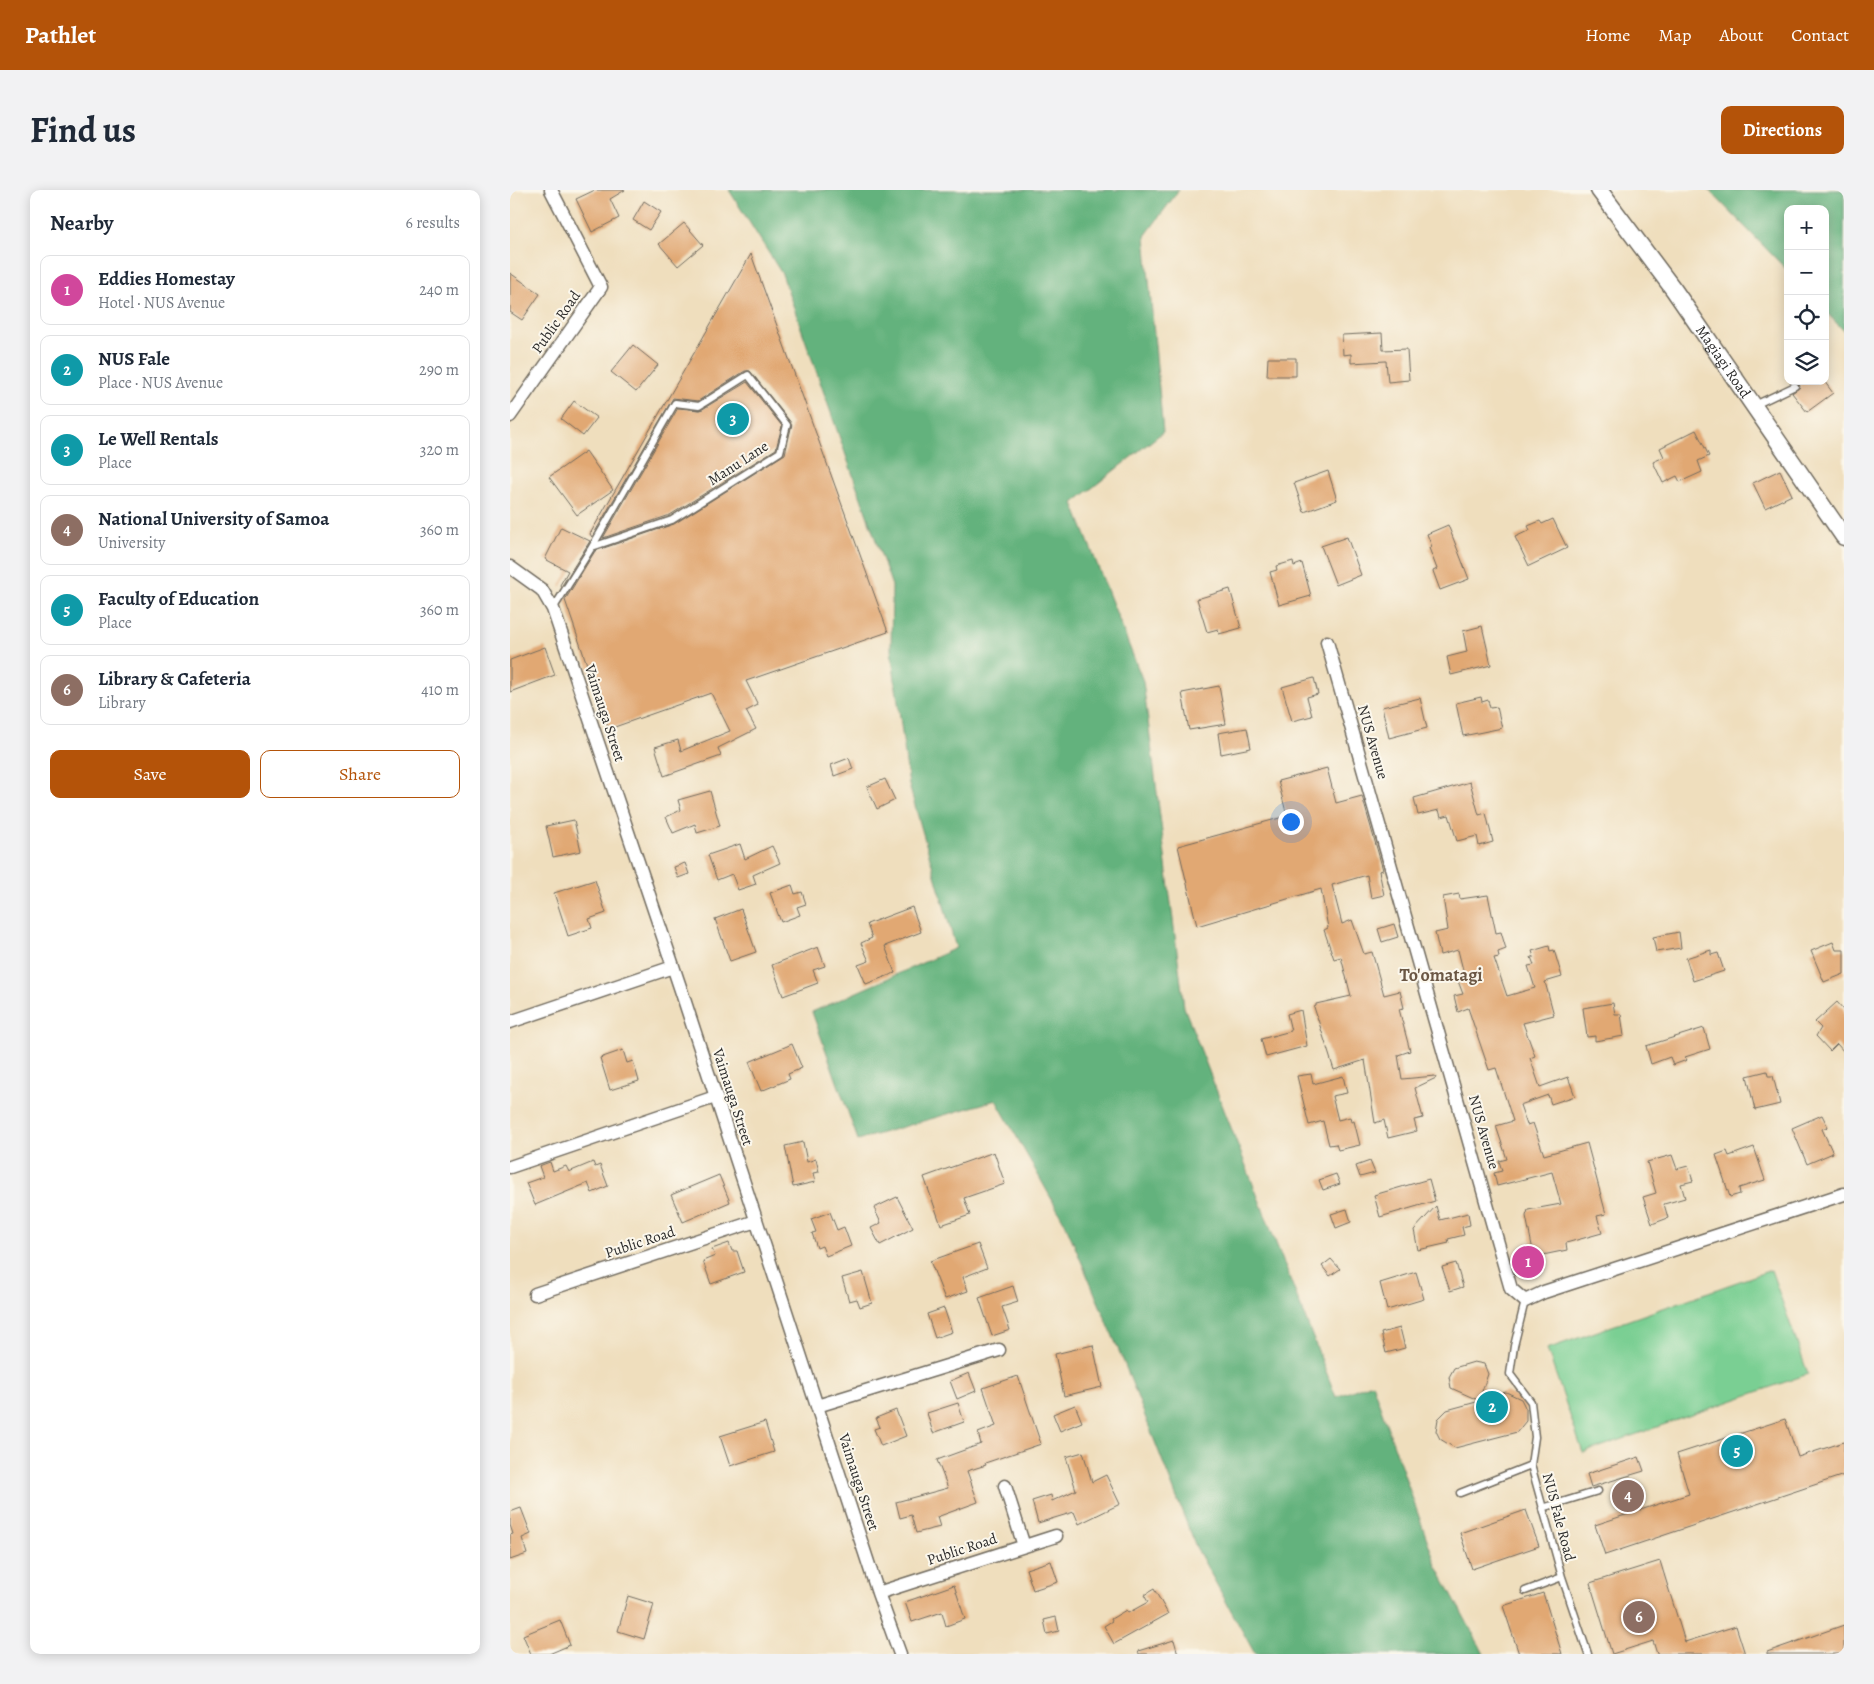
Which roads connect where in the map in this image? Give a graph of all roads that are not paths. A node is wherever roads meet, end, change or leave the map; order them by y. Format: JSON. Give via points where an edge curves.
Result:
{"nodes":[{"id":1,"x":551,"y":190,"type":"edge"},
{"id":2,"x":1599,"y":190,"type":"edge"},
{"id":3,"x":1795,"y":386,"type":"dead end"},
{"id":4,"x":1754,"y":406,"type":"junction"},
{"id":5,"x":510,"y":416,"type":"edge"},
{"id":6,"x":1844,"y":537,"type":"edge"},
{"id":7,"x":592,"y":547,"type":"junction"},
{"id":8,"x":510,"y":567,"type":"edge"},
{"id":9,"x":554,"y":609,"type":"junction"},
{"id":10,"x":1328,"y":642,"type":"dead end"},
{"id":11,"x":673,"y":967,"type":"junction"},
{"id":12,"x":510,"y":1022,"type":"edge"},
{"id":13,"x":716,"y":1097,"type":"junction"},
{"id":14,"x":510,"y":1167,"type":"edge"},
{"id":15,"x":1844,"y":1194,"type":"edge"},
{"id":16,"x":756,"y":1221,"type":"junction"},
{"id":17,"x":534,"y":1294,"type":"dead end"},
{"id":18,"x":1525,"y":1301,"type":"junction"},
{"id":19,"x":999,"y":1350,"type":"dead end"},
{"id":20,"x":816,"y":1406,"type":"junction"},
{"id":21,"x":1531,"y":1465,"type":"junction"},
{"id":22,"x":1005,"y":1486,"type":"dead end"},
{"id":23,"x":1598,"y":1491,"type":"dead end"},
{"id":24,"x":1460,"y":1493,"type":"dead end"},
{"id":25,"x":1542,"y":1508,"type":"junction"},
{"id":26,"x":1056,"y":1536,"type":"dead end"},
{"id":27,"x":1024,"y":1546,"type":"junction"},
{"id":28,"x":1562,"y":1576,"type":"junction"},
{"id":29,"x":1525,"y":1590,"type":"dead end"},
{"id":30,"x":878,"y":1593,"type":"junction"},
{"id":31,"x":900,"y":1654,"type":"edge"},
{"id":32,"x":1588,"y":1654,"type":"edge"}],
"edges":[{"from":1,"to":5,"type":"street","name":"Public Road","via":[[601,287]]},
{"from":2,"to":4,"type":"street","name":"Magiagi Road","via":[[1674,290]]},
{"from":3,"to":4,"type":"lane"},
{"from":4,"to":6,"type":"street","name":"Magiagi Road"},
{"from":7,"to":7,"type":"lane","name":"Manu Lane","via":[[675,403],[699,406],[748,375],[787,424],[780,452],[672,520]]},
{"from":7,"to":9,"type":"lane","name":"Manu Lane"},
{"from":8,"to":9,"type":"street","name":"Vaimauga Street","via":[[542,590]]},
{"from":9,"to":11,"type":"street","name":"Vaimauga Street"},
{"from":10,"to":18,"type":"street","name":"NUS Avenue","via":[[1512,1289]]},
{"from":11,"to":12,"type":"street"},
{"from":11,"to":13,"type":"street","name":"Vaimauga Street"},
{"from":13,"to":14,"type":"street"},
{"from":13,"to":16,"type":"street","name":"Vaimauga Street"},
{"from":15,"to":18,"type":"street"},
{"from":16,"to":17,"type":"street","name":"Public Road"},
{"from":16,"to":20,"type":"street","name":"Vaimauga Street"},
{"from":18,"to":21,"type":"lane","name":"NUS Fale Road","via":[[1510,1374],[1531,1402],[1535,1437]]},
{"from":19,"to":20,"type":"street"},
{"from":20,"to":30,"type":"street","name":"Vaimauga Street"},
{"from":21,"to":24,"type":"lane"},
{"from":21,"to":25,"type":"lane","name":"NUS Fale Road"},
{"from":22,"to":27,"type":"street"},
{"from":23,"to":25,"type":"lane"},
{"from":25,"to":28,"type":"lane","name":"NUS Fale Road"},
{"from":26,"to":27,"type":"street","name":"Public Road"},
{"from":27,"to":30,"type":"street","name":"Public Road"},
{"from":28,"to":29,"type":"lane"},
{"from":28,"to":32,"type":"lane","name":"NUS Fale Road"},
{"from":30,"to":31,"type":"street","name":"Vaimauga Street"}]}
